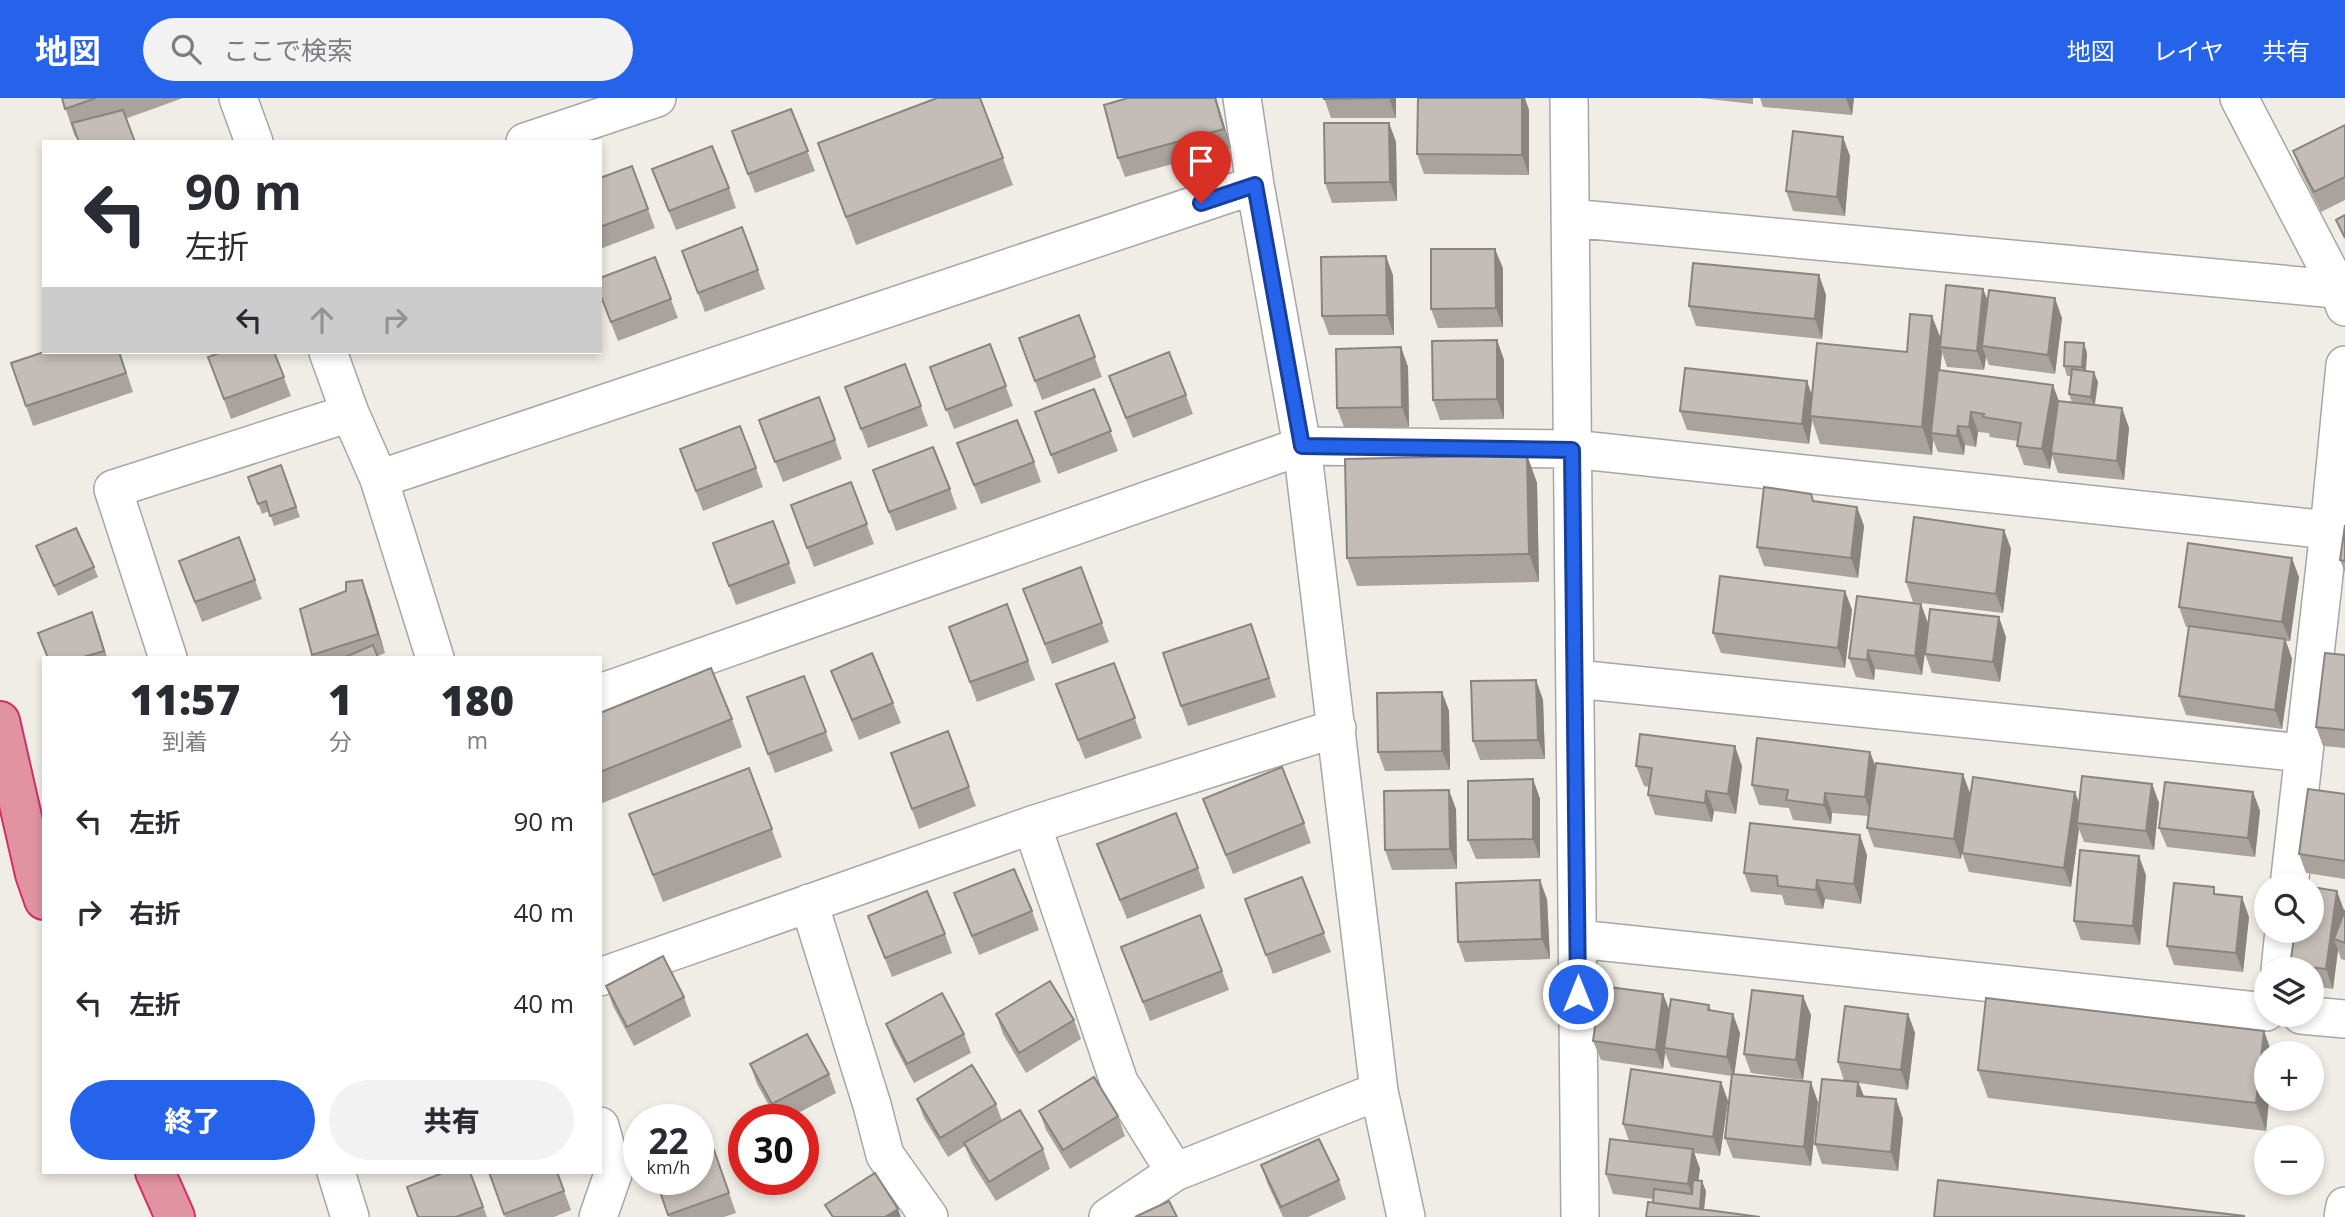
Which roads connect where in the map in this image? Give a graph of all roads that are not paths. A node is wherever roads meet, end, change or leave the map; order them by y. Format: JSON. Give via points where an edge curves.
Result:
{"nodes":[{"id":1,"x":238,"y":98,"type":"edge"},
{"id":2,"x":657,"y":98,"type":"edge"},
{"id":3,"x":1242,"y":98,"type":"edge"},
{"id":4,"x":1569,"y":98,"type":"edge"},
{"id":5,"x":2239,"y":98,"type":"edge"},
{"id":6,"x":253,"y":140,"type":"edge"},
{"id":7,"x":531,"y":140,"type":"edge"},
{"id":8,"x":1255,"y":185,"type":"junction"},
{"id":9,"x":1570,"y":218,"type":"junction"},
{"id":10,"x":2343,"y":295,"type":"edge"},
{"id":11,"x":329,"y":354,"type":"edge"},
{"id":12,"x":2345,"y":365,"type":"edge"},
{"id":13,"x":350,"y":413,"type":"junction"},
{"id":14,"x":1302,"y":446,"type":"junction"},
{"id":15,"x":1572,"y":450,"type":"junction"},
{"id":16,"x":379,"y":480,"type":"junction"},
{"id":17,"x":2329,"y":530,"type":"junction"},
{"id":18,"x":167,"y":656,"type":"edge"},
{"id":19,"x":434,"y":656,"type":"edge"},
{"id":20,"x":1576,"y":679,"type":"junction"},
{"id":21,"x":602,"y":692,"type":"edge"},
{"id":22,"x":0,"y":721,"type":"edge"},
{"id":23,"x":1336,"y":727,"type":"junction"},
{"id":24,"x":2302,"y":753,"type":"junction"},
{"id":25,"x":1032,"y":825,"type":"junction"},
{"id":26,"x":2290,"y":873,"type":"edge"},
{"id":27,"x":42,"y":894,"type":"edge"},
{"id":28,"x":809,"y":903,"type":"junction"},
{"id":29,"x":1578,"y":939,"type":"junction"},
{"id":30,"x":602,"y":976,"type":"edge"},
{"id":31,"x":2254,"y":1011,"type":"edge"},
{"id":32,"x":2324,"y":1017,"type":"edge"},
{"id":33,"x":2345,"y":1019,"type":"edge"},
{"id":34,"x":1379,"y":1091,"type":"junction"},
{"id":35,"x":602,"y":1133,"type":"edge"},
{"id":36,"x":1175,"y":1172,"type":"junction"},
{"id":37,"x":156,"y":1174,"type":"edge"},
{"id":38,"x":337,"y":1174,"type":"edge"},
{"id":39,"x":2345,"y":1206,"type":"edge"},
{"id":40,"x":175,"y":1217,"type":"edge"},
{"id":41,"x":350,"y":1217,"type":"edge"},
{"id":42,"x":598,"y":1217,"type":"edge"},
{"id":43,"x":929,"y":1217,"type":"edge"},
{"id":44,"x":1108,"y":1217,"type":"edge"},
{"id":45,"x":1406,"y":1217,"type":"edge"},
{"id":46,"x":1580,"y":1217,"type":"edge"},
{"id":47,"x":2343,"y":1217,"type":"edge"}],
"edges":[{"from":1,"to":6,"type":"street"},
{"from":2,"to":7,"type":"street"},
{"from":3,"to":8,"type":"street"},
{"from":4,"to":9,"type":"street"},
{"from":5,"to":10,"type":"street"},
{"from":8,"to":14,"type":"street"},
{"from":8,"to":16,"type":"street"},
{"from":9,"to":10,"type":"street"},
{"from":9,"to":15,"type":"street"},
{"from":11,"to":13,"type":"street"},
{"from":12,"to":17,"type":"street"},
{"from":13,"to":16,"type":"street"},
{"from":13,"to":18,"type":"street","via":[[113,489]]},
{"from":14,"to":15,"type":"street"},
{"from":14,"to":21,"type":"street"},
{"from":14,"to":23,"type":"street"},
{"from":15,"to":17,"type":"street"},
{"from":15,"to":20,"type":"street"},
{"from":16,"to":19,"type":"street"},
{"from":17,"to":24,"type":"street"},
{"from":20,"to":24,"type":"street"},
{"from":20,"to":29,"type":"street"},
{"from":22,"to":27,"type":"highway"},
{"from":23,"to":25,"type":"street"},
{"from":23,"to":34,"type":"street"},
{"from":24,"to":26,"type":"street"},
{"from":25,"to":28,"type":"street"},
{"from":25,"to":36,"type":"street","via":[[1119,1082]]},
{"from":28,"to":30,"type":"street"},
{"from":28,"to":43,"type":"street","via":[[885,1155]]},
{"from":29,"to":31,"type":"street"},
{"from":29,"to":46,"type":"street"},
{"from":32,"to":33,"type":"street"},
{"from":34,"to":36,"type":"street"},
{"from":34,"to":45,"type":"street"},
{"from":35,"to":42,"type":"street","via":[[613,1174]]},
{"from":36,"to":44,"type":"street"},
{"from":37,"to":40,"type":"highway"},
{"from":38,"to":41,"type":"street"},
{"from":39,"to":47,"type":"street"}]}
